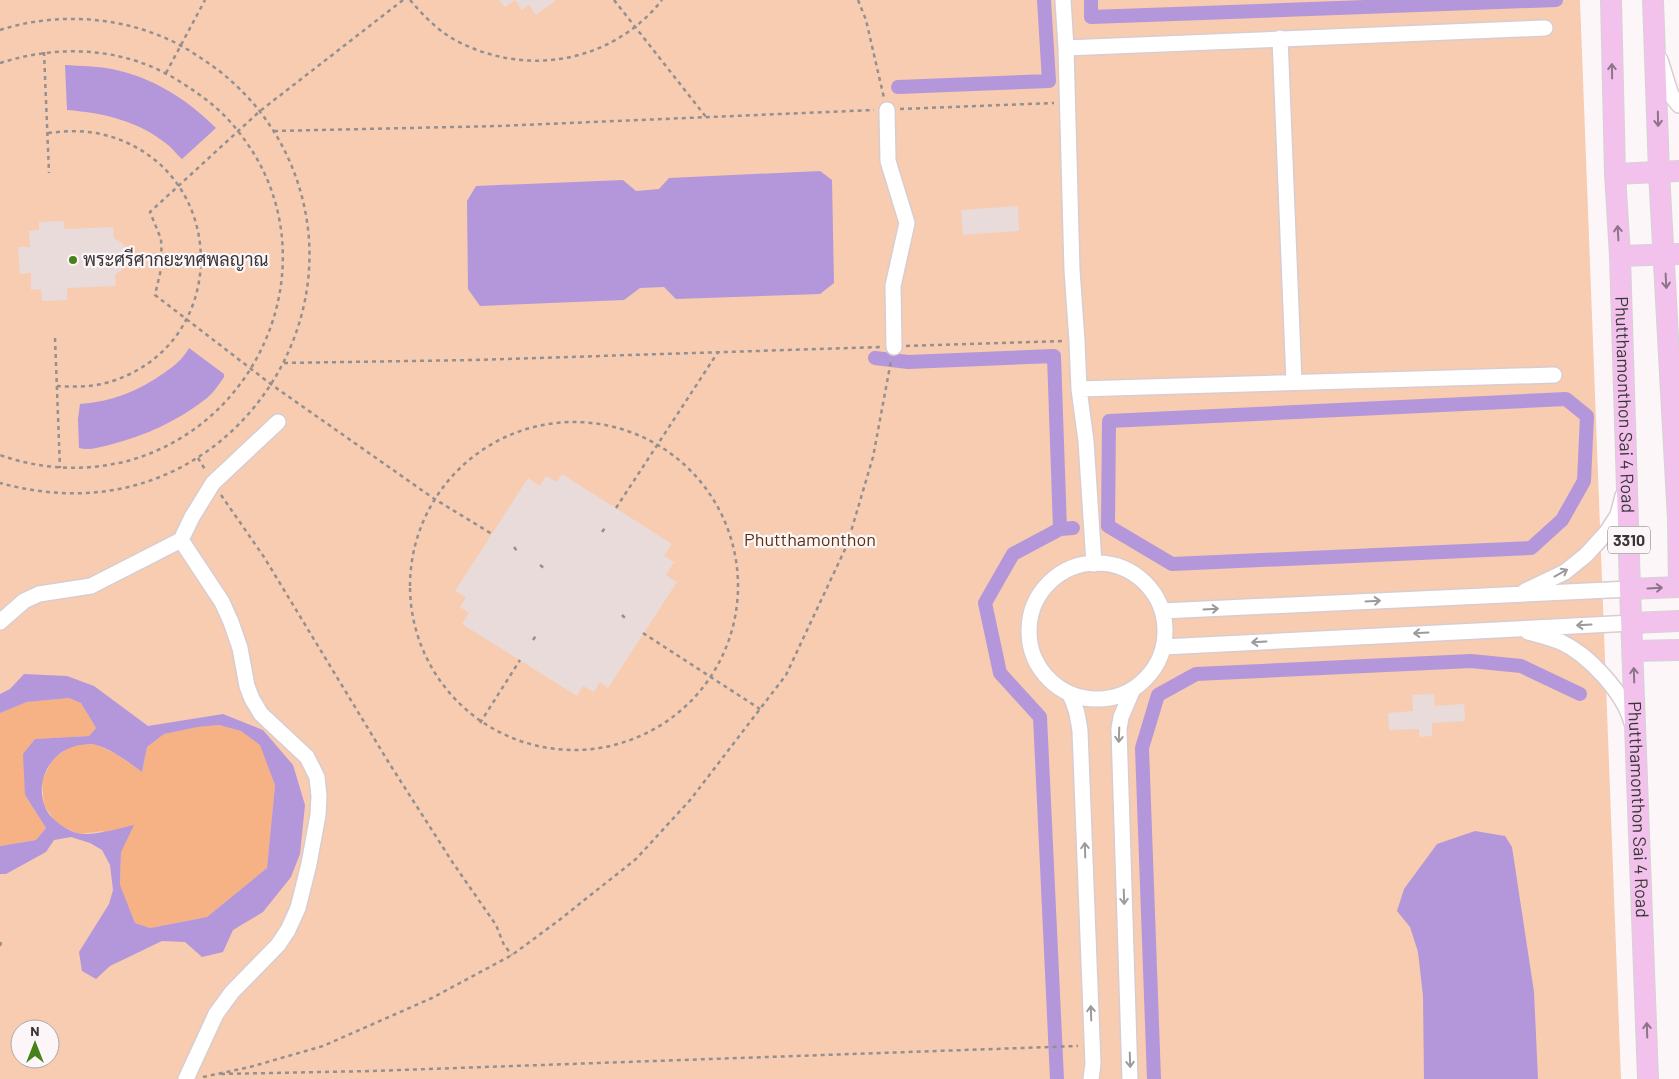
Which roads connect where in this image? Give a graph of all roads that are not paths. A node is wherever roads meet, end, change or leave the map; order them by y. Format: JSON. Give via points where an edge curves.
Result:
{"nodes":[{"id":1,"x":1063,"y":0,"type":"edge"},
{"id":2,"x":1611,"y":0,"type":"edge"},
{"id":3,"x":1653,"y":0,"type":"edge"},
{"id":4,"x":1545,"y":28,"type":"dead end"},
{"id":5,"x":1280,"y":38,"type":"junction"},
{"id":6,"x":1066,"y":48,"type":"junction"},
{"id":7,"x":1656,"y":49,"type":"junction"},
{"id":8,"x":1679,"y":105,"type":"edge"},
{"id":9,"x":887,"y":110,"type":"road end"},
{"id":10,"x":1679,"y":171,"type":"edge"},
{"id":11,"x":1659,"y":172,"type":"junction"},
{"id":12,"x":1615,"y":174,"type":"junction"},
{"id":13,"x":1672,"y":254,"type":"edge"},
{"id":14,"x":1620,"y":256,"type":"junction"},
{"id":15,"x":894,"y":347,"type":"road end"},
{"id":16,"x":1679,"y":350,"type":"edge"},
{"id":17,"x":1670,"y":372,"type":"junction"},
{"id":18,"x":1554,"y":374,"type":"dead end"},
{"id":19,"x":1294,"y":382,"type":"junction"},
{"id":20,"x":1079,"y":389,"type":"junction"},
{"id":21,"x":278,"y":422,"type":"dead end"},
{"id":22,"x":1627,"y":460,"type":"junction"},
{"id":23,"x":1678,"y":520,"type":"edge"},
{"id":24,"x":182,"y":540,"type":"junction"},
{"id":25,"x":1094,"y":564,"type":"junction"},
{"id":26,"x":1679,"y":587,"type":"edge"},
{"id":27,"x":1630,"y":590,"type":"junction"},
{"id":28,"x":1517,"y":594,"type":"junction"},
{"id":29,"x":1162,"y":611,"type":"junction"},
{"id":30,"x":1679,"y":621,"type":"edge"},
{"id":31,"x":0,"y":622,"type":"edge"},
{"id":32,"x":1632,"y":623,"type":"junction"},
{"id":33,"x":1513,"y":628,"type":"junction"},
{"id":34,"x":1164,"y":647,"type":"junction"},
{"id":35,"x":1679,"y":650,"type":"edge"},
{"id":36,"x":1633,"y":651,"type":"junction"},
{"id":37,"x":1133,"y":689,"type":"junction"},
{"id":38,"x":1069,"y":693,"type":"junction"},
{"id":39,"x":1637,"y":764,"type":"junction"},
{"id":40,"x":193,"y":1078,"type":"edge"},
{"id":41,"x":1091,"y":1079,"type":"edge"},
{"id":42,"x":1130,"y":1079,"type":"edge"},
{"id":43,"x":1648,"y":1079,"type":"edge"}],
"edges":[{"from":1,"to":6,"type":"street"},
{"from":12,"to":2,"type":"main road","name":"Phutthamonthon Sai 4 Road","number":"3310","one_way":true},
{"from":3,"to":7,"type":"main road"},
{"from":4,"to":5,"type":"street"},
{"from":5,"to":6,"type":"street"},
{"from":5,"to":19,"type":"street"},
{"from":6,"to":20,"type":"street"},
{"from":7,"to":8,"type":"street","via":[[1671,95]]},
{"from":7,"to":11,"type":"main road","one_way":true},
{"from":9,"to":15,"type":"street","via":[[888,161],[907,223],[893,286]]},
{"from":10,"to":11,"type":"main road"},
{"from":11,"to":12,"type":"main road"},
{"from":11,"to":13,"type":"main road"},
{"from":14,"to":12,"type":"main road","name":"Phutthamonthon Sai 4 Road","number":"3310","one_way":true},
{"from":13,"to":14,"type":"main road"},
{"from":13,"to":17,"type":"main road","one_way":true},
{"from":14,"to":22,"type":"main road","name":"Phutthamonthon Sai 4 Road","number":"3310"},
{"from":16,"to":17,"type":"street"},
{"from":17,"to":23,"type":"main road"},
{"from":18,"to":19,"type":"street"},
{"from":19,"to":20,"type":"street"},
{"from":20,"to":25,"type":"street","via":[[1086,441]]},
{"from":21,"to":24,"type":"street","via":[[213,483]]},
{"from":22,"to":27,"type":"main road","name":"Phutthamonthon Sai 4 Road","number":"3310"},
{"from":28,"to":22,"type":"street","one_way":true,"via":[[1565,572],[1586,556],[1607,532],[1618,515]]},
{"from":23,"to":26,"type":"main road"},
{"from":24,"to":31,"type":"street","via":[[91,586],[38,594],[24,601]]},
{"from":24,"to":40,"type":"street","via":[[222,602],[231,622],[252,699],[261,714],[306,757],[317,776],[319,796],[318,815],[298,908],[278,946],[232,992],[216,1014]]},
{"from":25,"to":29,"type":"street","via":[[1109,564],[1136,576],[1156,597]]},
{"from":25,"to":38,"type":"street","via":[[1074,567],[1056,577],[1042,591],[1033,609],[1029,629],[1031,648],[1039,667],[1052,682]]},
{"from":27,"to":26,"type":"main road","one_way":true},
{"from":27,"to":28,"type":"street"},
{"from":27,"to":32,"type":"main road","name":"Phutthamonthon Sai 4 Road","number":"3310"},
{"from":29,"to":28,"type":"street","one_way":true},
{"from":29,"to":34,"type":"street"},
{"from":30,"to":32,"type":"main road"},
{"from":32,"to":33,"type":"street","one_way":true},
{"from":32,"to":36,"type":"main road","name":"Phutthamonthon Sai 4 Road","number":"3310"},
{"from":33,"to":34,"type":"street","one_way":true},
{"from":33,"to":39,"type":"street","via":[[1561,642],[1582,654],[1599,672],[1630,715]]},
{"from":34,"to":37,"type":"street","via":[[1147,678]]},
{"from":35,"to":36,"type":"main road"},
{"from":39,"to":36,"type":"main road","name":"Phutthamonthon Sai 4 Road","number":"3310","one_way":true},
{"from":37,"to":38,"type":"street","via":[[1102,699]]},
{"from":37,"to":42,"type":"street","one_way":true,"via":[[1118,729]]},
{"from":41,"to":38,"type":"street","one_way":true,"via":[[1080,731]]},
{"from":43,"to":39,"type":"main road","name":"Phutthamonthon Sai 4 Road","number":"3310","one_way":true}]}
